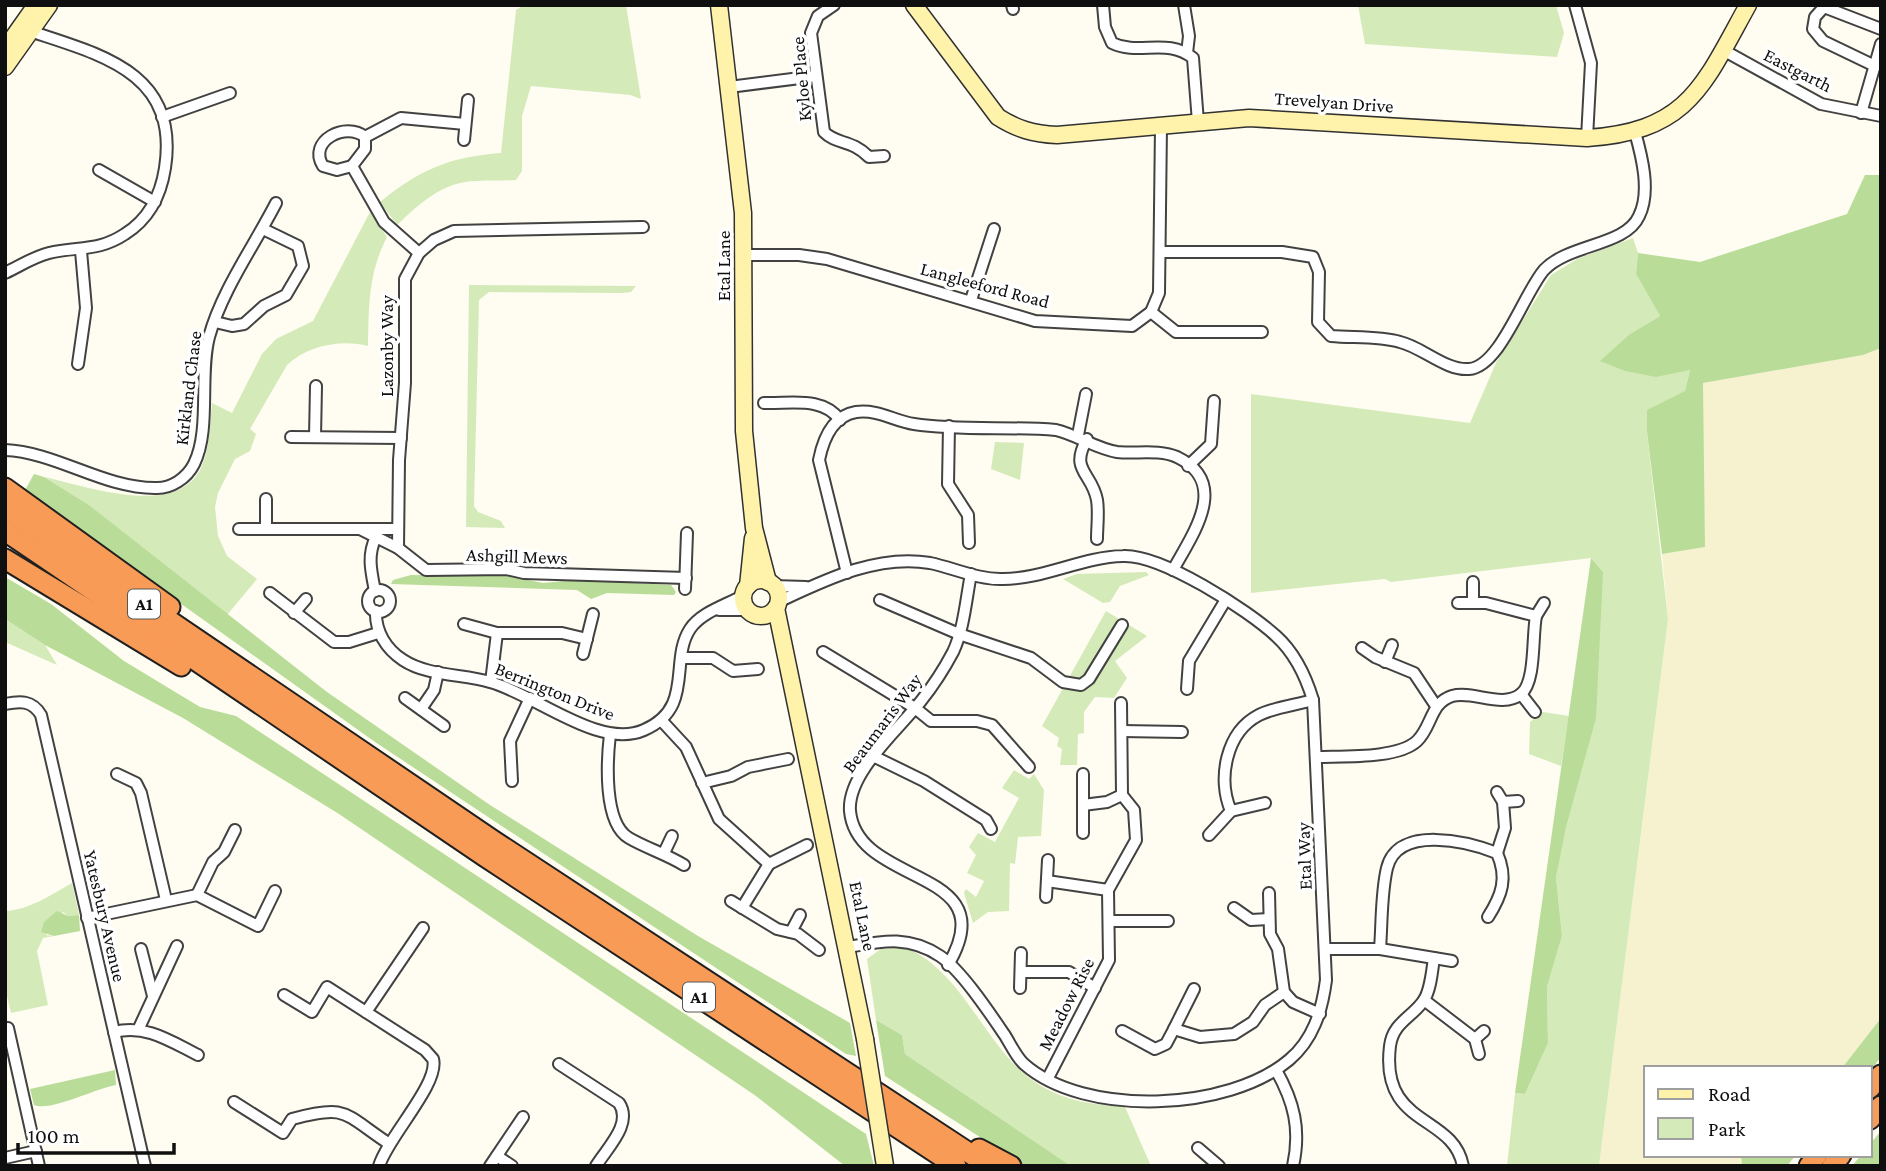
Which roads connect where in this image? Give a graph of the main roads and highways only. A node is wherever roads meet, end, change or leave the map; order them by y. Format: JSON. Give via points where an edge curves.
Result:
{"nodes":[{"id":1,"x":5,"y":488,"type":"edge"},
{"id":2,"x":5,"y":509,"type":"edge"},
{"id":3,"x":5,"y":531,"type":"edge"},
{"id":4,"x":5,"y":559,"type":"edge"},
{"id":5,"x":279,"y":707,"type":"junction"},
{"id":6,"x":919,"y":1130,"type":"junction"},
{"id":7,"x":946,"y":1166,"type":"edge"},
{"id":8,"x":956,"y":1166,"type":"edge"},
{"id":9,"x":989,"y":1166,"type":"edge"},
{"id":10,"x":1010,"y":1166,"type":"edge"}],
"edges":[{"from":1,"to":5,"type":"highway","via":[[220,644]]},
{"from":2,"to":5,"type":"highway","number":"A1"},
{"from":3,"to":5,"type":"highway","number":"A1"},
{"from":4,"to":5,"type":"highway","via":[[200,677]]},
{"from":5,"to":6,"type":"highway","number":"A1"},
{"from":6,"to":7,"type":"highway","number":"A1"},
{"from":6,"to":8,"type":"highway","number":"A1"},
{"from":6,"to":9,"type":"highway","number":"A1"},
{"from":6,"to":10,"type":"highway","number":"A1"}]}
